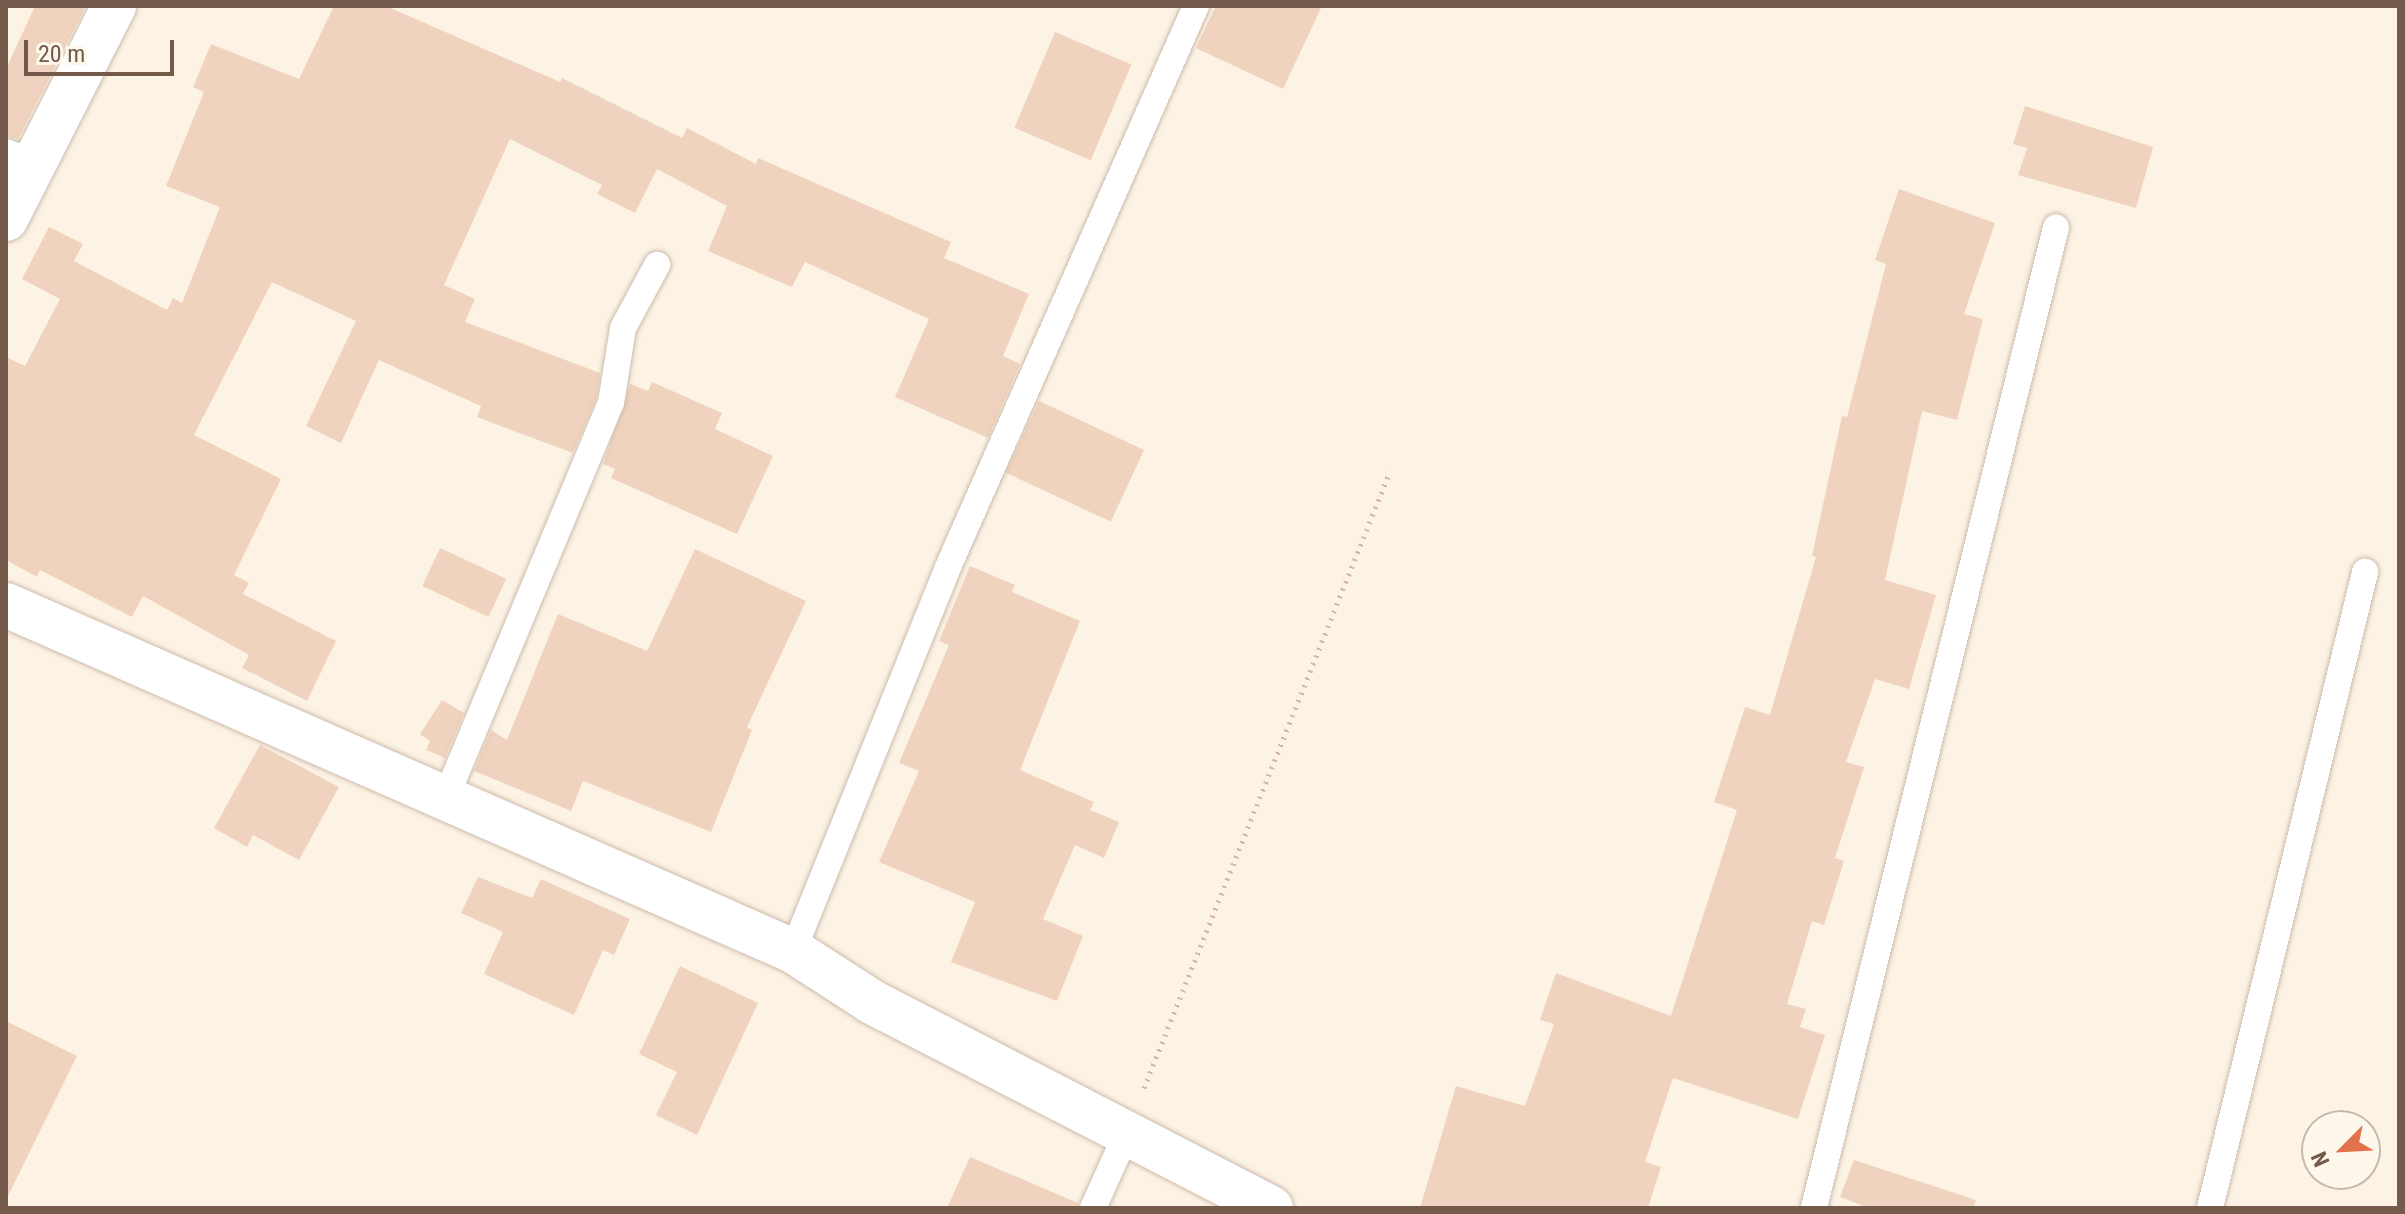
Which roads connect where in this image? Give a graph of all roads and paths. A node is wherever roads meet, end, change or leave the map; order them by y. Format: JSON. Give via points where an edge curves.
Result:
{"nodes":[{"id":1,"x":114,"y":6,"type":"edge"},
{"id":2,"x":1196,"y":6,"type":"edge"},
{"id":3,"x":20,"y":157,"type":"edge"},
{"id":4,"x":6,"y":219,"type":"edge"},
{"id":5,"x":2056,"y":227,"type":"dead end"},
{"id":6,"x":657,"y":265,"type":"dead end"},
{"id":7,"x":1390,"y":471,"type":"dead end"},
{"id":8,"x":2365,"y":572,"type":"dead end"},
{"id":9,"x":6,"y":605,"type":"edge"},
{"id":10,"x":446,"y":797,"type":"junction"},
{"id":11,"x":793,"y":951,"type":"junction"},
{"id":12,"x":1125,"y":1137,"type":"junction"},
{"id":13,"x":1093,"y":1208,"type":"edge"},
{"id":14,"x":1271,"y":1208,"type":"edge"},
{"id":15,"x":1814,"y":1208,"type":"edge"},
{"id":16,"x":2210,"y":1208,"type":"edge"}],
"edges":[{"from":1,"to":3,"type":"street"},
{"from":2,"to":11,"type":"lane","via":[[948,567]]},
{"from":3,"to":4,"type":"street"},
{"from":5,"to":15,"type":"lane"},
{"from":6,"to":10,"type":"lane","via":[[623,328],[611,403]]},
{"from":7,"to":12,"type":"path"},
{"from":8,"to":16,"type":"lane"},
{"from":9,"to":10,"type":"street"},
{"from":10,"to":11,"type":"street"},
{"from":11,"to":12,"type":"street","via":[[872,1002]]},
{"from":12,"to":13,"type":"lane"},
{"from":12,"to":14,"type":"street"}]}
